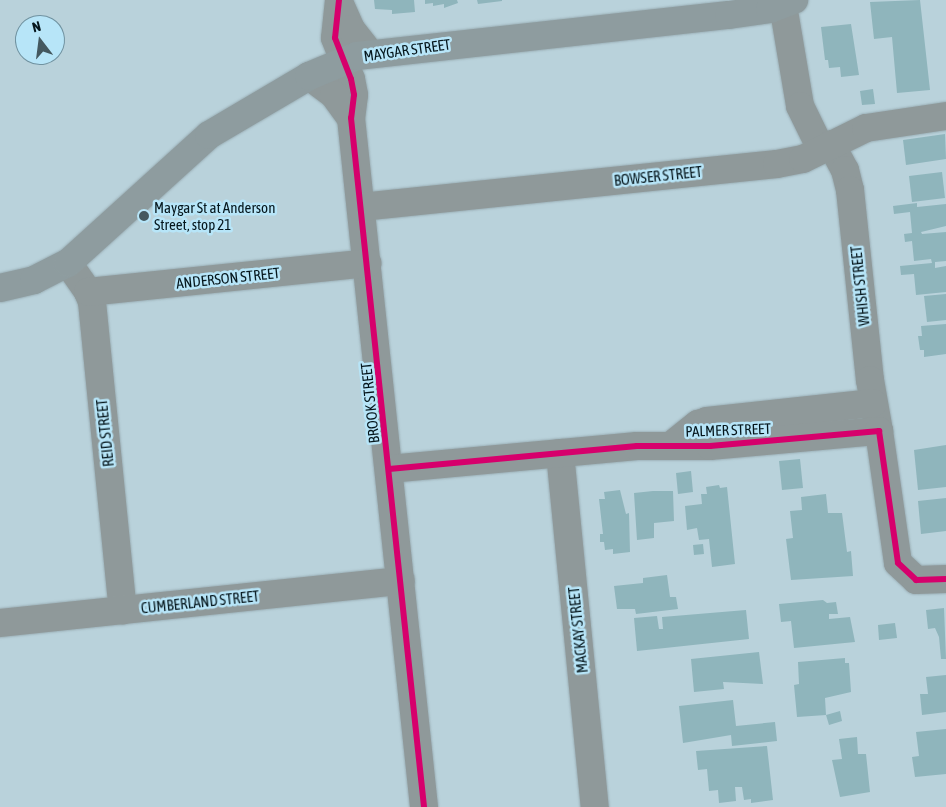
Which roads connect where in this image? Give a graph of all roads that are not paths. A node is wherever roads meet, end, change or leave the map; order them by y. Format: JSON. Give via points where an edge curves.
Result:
{"nodes":[{"id":1,"x":339,"y":0,"type":"edge"},
{"id":2,"x":789,"y":2,"type":"edge"},
{"id":3,"x":370,"y":53,"type":"junction"},
{"id":4,"x":344,"y":61,"type":"junction"},
{"id":5,"x":309,"y":76,"type":"junction"},
{"id":6,"x":946,"y":116,"type":"edge"},
{"id":7,"x":351,"y":118,"type":"junction"},
{"id":8,"x":826,"y":146,"type":"junction"},
{"id":9,"x":361,"y":207,"type":"junction"},
{"id":10,"x":68,"y":263,"type":"junction"},
{"id":11,"x":367,"y":263,"type":"junction"},
{"id":12,"x":0,"y":288,"type":"edge"},
{"id":13,"x":88,"y":292,"type":"junction"},
{"id":14,"x":873,"y":403,"type":"junction"},
{"id":15,"x":879,"y":431,"type":"junction"},
{"id":16,"x":673,"y":444,"type":"junction"},
{"id":17,"x":560,"y":453,"type":"junction"},
{"id":18,"x":389,"y":469,"type":"junction"},
{"id":19,"x":946,"y":579,"type":"edge"},
{"id":20,"x":401,"y":581,"type":"junction"},
{"id":21,"x":123,"y":610,"type":"junction"},
{"id":22,"x":0,"y":623,"type":"edge"},
{"id":23,"x":424,"y":807,"type":"edge"},
{"id":24,"x":595,"y":807,"type":"edge"}],
"edges":[{"from":1,"to":3,"type":"street","name":"BROOK STREET","via":[[351,29]]},
{"from":1,"to":4,"type":"street","name":"BROOK STREET","via":[[334,25],[336,43]]},
{"from":2,"to":3,"type":"main road","name":"MAYGAR STREET","via":[[729,15]]},
{"from":2,"to":8,"type":"street","name":"WHISH STREET","via":[[800,106]]},
{"from":3,"to":4,"type":"main road","name":"MAYGAR STREET"},
{"from":4,"to":5,"type":"main road","name":"MAYGAR STREET"},
{"from":4,"to":7,"type":"street","name":"BROOK STREET","via":[[354,96]]},
{"from":5,"to":7,"type":"street","via":[[334,95]]},
{"from":5,"to":10,"type":"main road","name":"MAYGAR STREET","via":[[208,135]]},
{"from":6,"to":8,"type":"street","name":"BOWSER STREET","via":[[866,128]]},
{"from":7,"to":9,"type":"street","name":"BROOK STREET"},
{"from":8,"to":9,"type":"street","name":"BOWSER STREET","via":[[803,159],[778,164]]},
{"from":8,"to":14,"type":"street","name":"WHISH STREET","via":[[845,170],[850,190]]},
{"from":9,"to":11,"type":"street","name":"BROOK STREET"},
{"from":10,"to":12,"type":"main road","name":"MAYGAR STREET","via":[[34,280]]},
{"from":10,"to":13,"type":"street","name":"REID STREET"},
{"from":11,"to":13,"type":"street","name":"ANDERSON STREET"},
{"from":11,"to":18,"type":"street","name":"BROOK STREET"},
{"from":13,"to":21,"type":"street","name":"REID STREET"},
{"from":14,"to":15,"type":"street","name":"WHISH STREET"},
{"from":14,"to":16,"type":"street","name":"PALMER STREET","via":[[702,423]]},
{"from":15,"to":16,"type":"street","name":"PALMER STREET","via":[[710,446]]},
{"from":15,"to":19,"type":"street","via":[[898,563],[916,580]]},
{"from":16,"to":17,"type":"street","name":"PALMER STREET"},
{"from":17,"to":18,"type":"street","name":"PALMER STREET"},
{"from":17,"to":24,"type":"street","name":"MACKAY STREET"},
{"from":18,"to":20,"type":"street","name":"BROOK STREET"},
{"from":20,"to":21,"type":"street","name":"CUMBERLAND STREET"},
{"from":20,"to":23,"type":"street","name":"BROOK STREET"},
{"from":21,"to":22,"type":"street","name":"CUMBERLAND STREET"}]}
